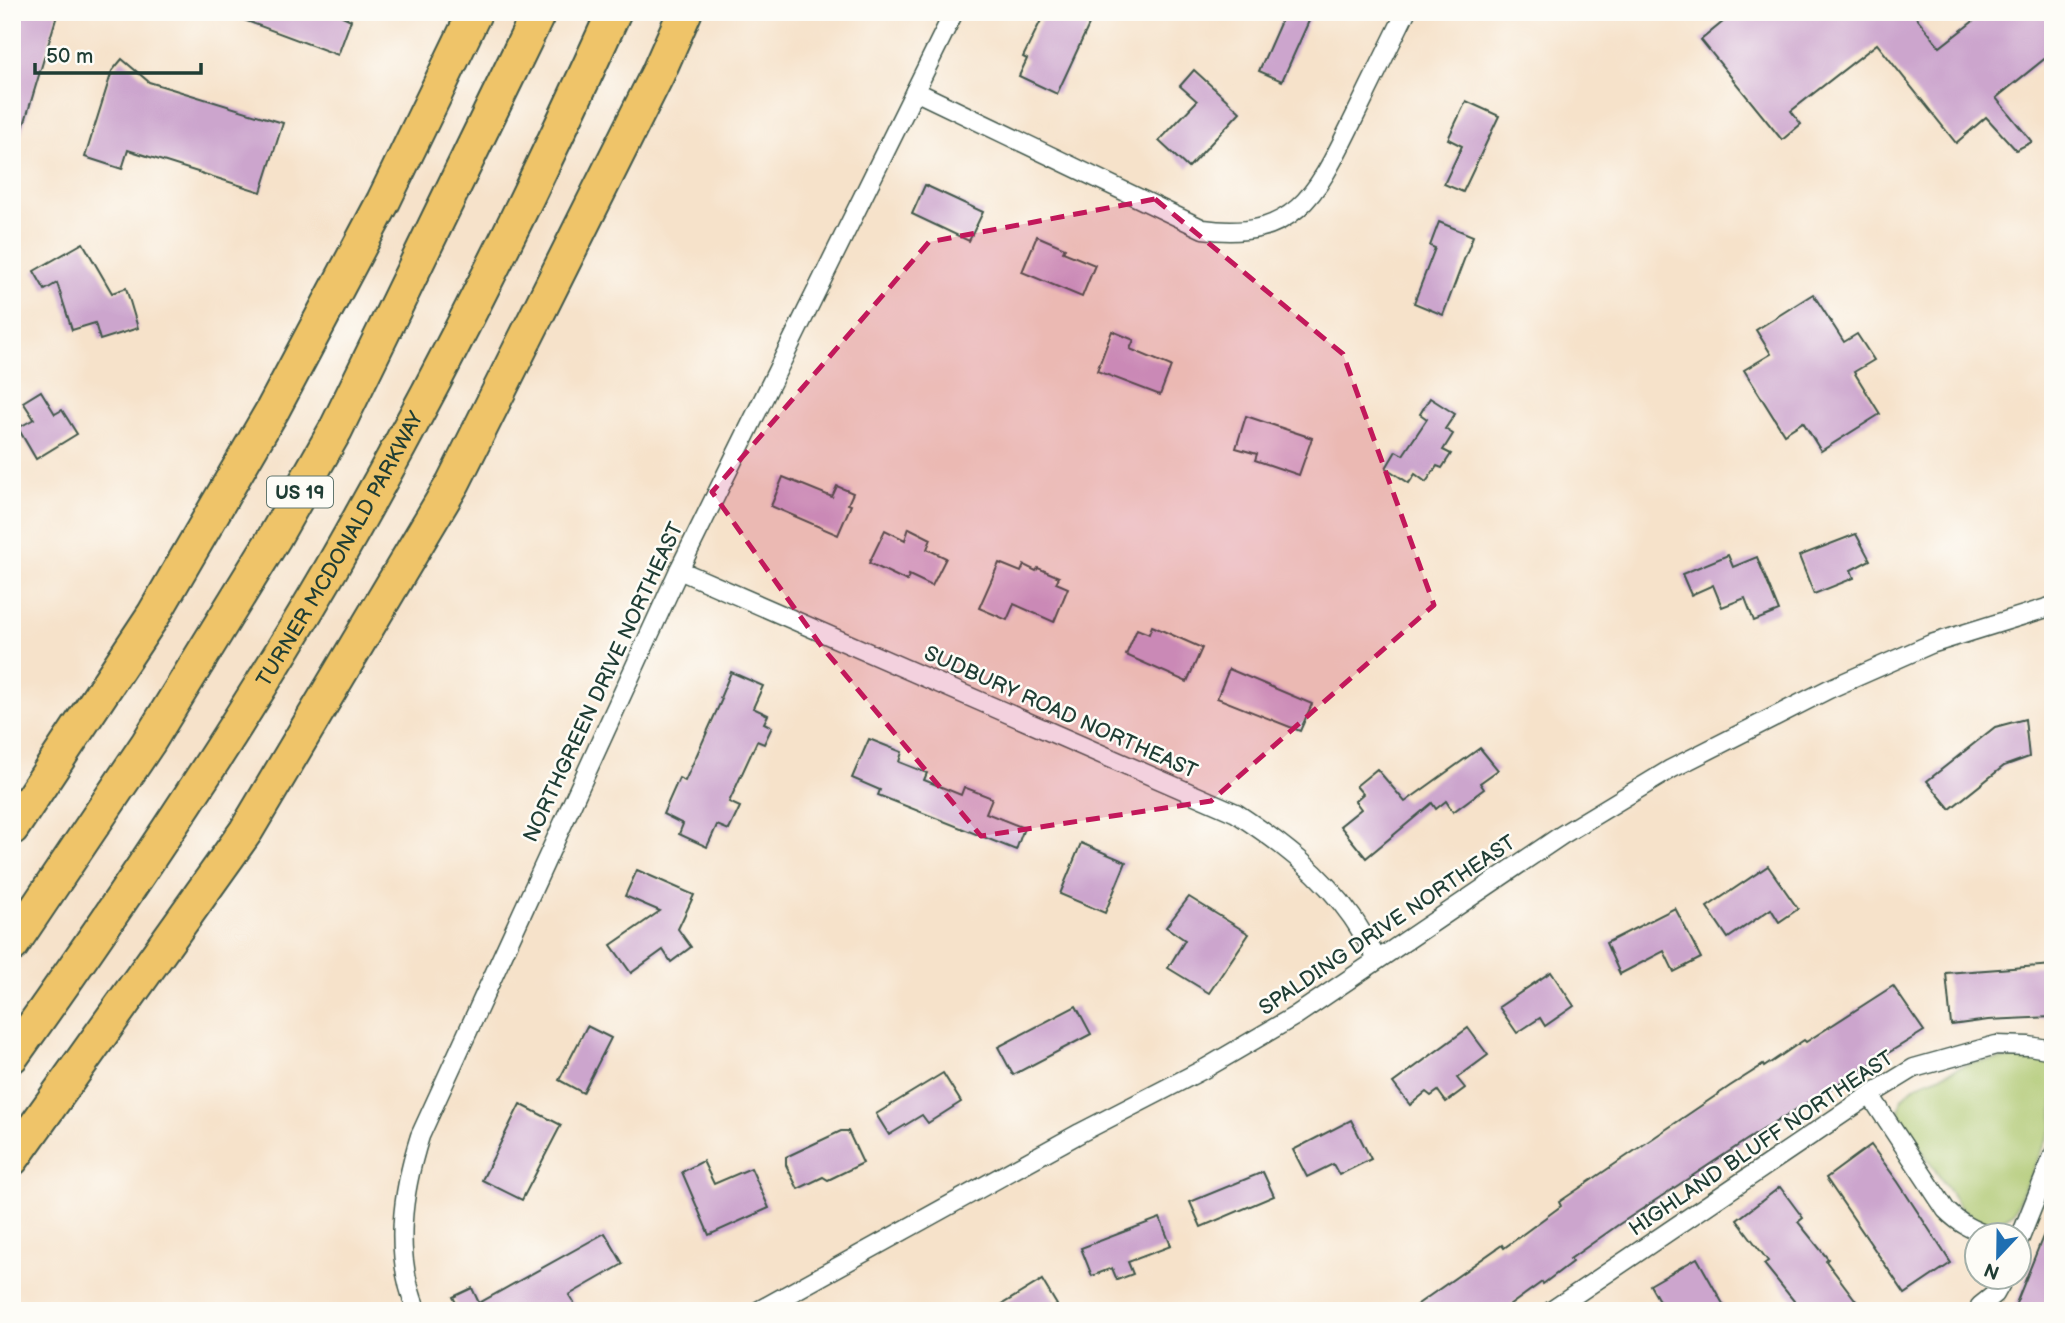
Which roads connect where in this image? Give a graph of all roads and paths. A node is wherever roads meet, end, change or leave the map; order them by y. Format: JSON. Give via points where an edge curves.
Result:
{"nodes":[{"id":1,"x":474,"y":12,"type":"edge"},
{"id":2,"x":539,"y":12,"type":"edge"},
{"id":3,"x":614,"y":12,"type":"edge"},
{"id":4,"x":685,"y":12,"type":"edge"},
{"id":5,"x":954,"y":12,"type":"edge"},
{"id":6,"x":1406,"y":12,"type":"edge"},
{"id":7,"x":915,"y":91,"type":"junction"},
{"id":8,"x":679,"y":570,"type":"junction"},
{"id":9,"x":2053,"y":606,"type":"edge"},
{"id":10,"x":12,"y":828,"type":"edge"},
{"id":11,"x":12,"y":945,"type":"edge"},
{"id":12,"x":1377,"y":959,"type":"junction"},
{"id":13,"x":2053,"y":1049,"type":"edge"},
{"id":14,"x":12,"y":1056,"type":"edge"},
{"id":15,"x":1870,"y":1095,"type":"junction"},
{"id":16,"x":2053,"y":1156,"type":"edge"},
{"id":17,"x":12,"y":1160,"type":"edge"},
{"id":18,"x":2026,"y":1222,"type":"edge"},
{"id":19,"x":1964,"y":1226,"type":"edge"},
{"id":20,"x":1996,"y":1292,"type":"edge"},
{"id":21,"x":1980,"y":1306,"type":"dead end"},
{"id":22,"x":417,"y":1311,"type":"edge"},
{"id":23,"x":758,"y":1311,"type":"edge"},
{"id":24,"x":1551,"y":1311,"type":"edge"}],
"edges":[{"from":1,"to":10,"type":"highway","via":[[383,202],[272,411],[154,614]]},
{"from":2,"to":11,"type":"highway","number":"US 19","via":[[335,429],[274,538],[155,732]]},
{"from":3,"to":14,"type":"highway","name":"TURNER MCDONALD PARKWAY","number":"US 19","via":[[505,246],[330,570],[202,778]]},
{"from":4,"to":17,"type":"highway","via":[[446,495],[246,831]]},
{"from":5,"to":7,"type":"street","name":"NORTHGREEN DRIVE NORTHEAST"},
{"from":6,"to":7,"type":"street","via":[[1325,176],[1303,205],[1283,220],[1257,230],[1203,229]]},
{"from":7,"to":8,"type":"street","name":"NORTHGREEN DRIVE NORTHEAST"},
{"from":8,"to":12,"type":"street","name":"SUDBURY ROAD NORTHEAST","via":[[1236,813],[1279,841],[1319,878],[1351,916]]},
{"from":8,"to":22,"type":"street","name":"NORTHGREEN DRIVE NORTHEAST","via":[[420,1136],[408,1176],[402,1239]]},
{"from":9,"to":12,"type":"street","name":"SPALDING DRIVE NORTHEAST","via":[[1931,644],[1829,689],[1671,769],[1562,835]]},
{"from":12,"to":23,"type":"street","name":"SPALDING DRIVE NORTHEAST","via":[[1206,1069],[1080,1133]]},
{"from":13,"to":15,"type":"street","name":"HIGHLAND BLUFF NORTHEAST","via":[[1996,1045],[1914,1068]]},
{"from":15,"to":19,"type":"street","via":[[1947,1210]]},
{"from":15,"to":24,"type":"street","name":"HIGHLAND BLUFF NORTHEAST"},
{"from":16,"to":18,"type":"street"},
{"from":20,"to":21,"type":"street"}]}
